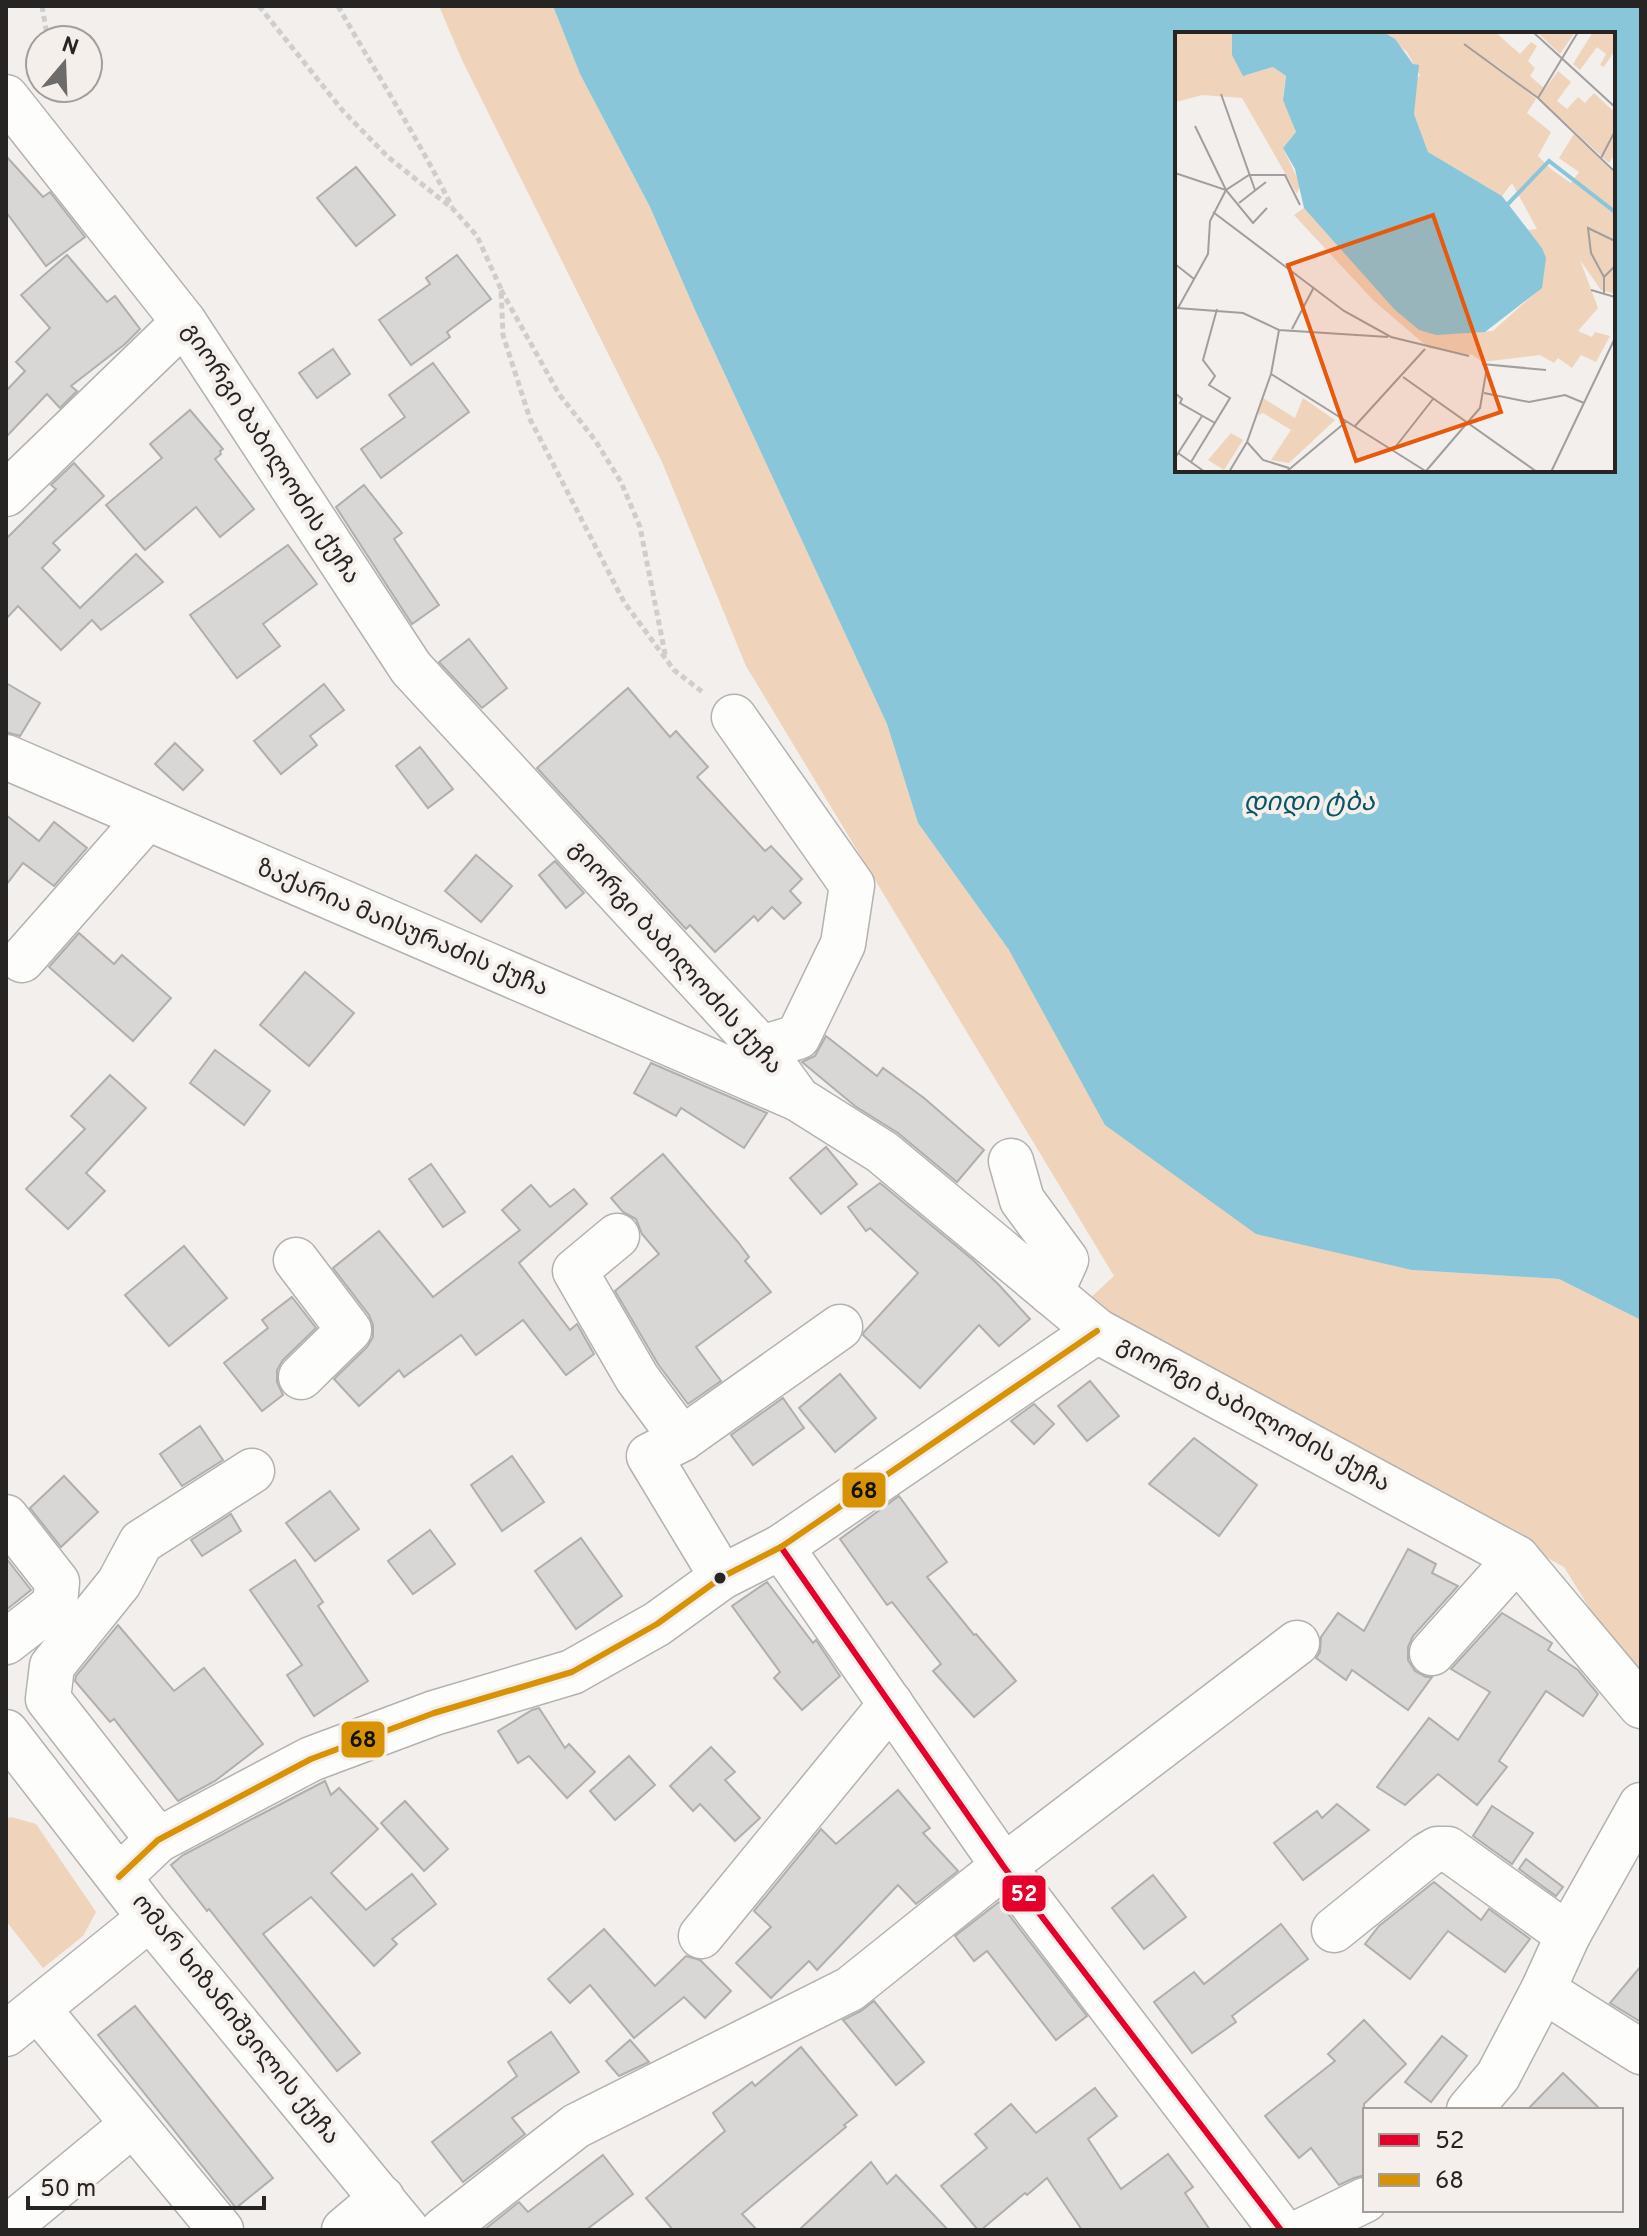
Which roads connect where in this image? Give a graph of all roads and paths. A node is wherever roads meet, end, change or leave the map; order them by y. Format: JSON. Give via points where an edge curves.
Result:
{"nodes":[{"id":1,"x":259,"y":6,"type":"edge"},
{"id":2,"x":338,"y":6,"type":"edge"},
{"id":3,"x":6,"y":97,"type":"edge"},
{"id":4,"x":453,"y":209,"type":"junction"},
{"id":5,"x":501,"y":289,"type":"junction"},
{"id":6,"x":184,"y":322,"type":"junction"},
{"id":7,"x":6,"y":494,"type":"edge"},
{"id":8,"x":667,"y":661,"type":"junction"},
{"id":9,"x":734,"y":717,"type":"joint"},
{"id":10,"x":6,"y":757,"type":"edge"},
{"id":11,"x":147,"y":818,"type":"junction"},
{"id":12,"x":22,"y":960,"type":"dead end"},
{"id":13,"x":761,"y":1048,"type":"junction"},
{"id":14,"x":798,"y":1099,"type":"junction"},
{"id":15,"x":1011,"y":1161,"type":"dead end"},
{"id":16,"x":617,"y":1236,"type":"dead end"},
{"id":17,"x":296,"y":1260,"type":"dead end"},
{"id":18,"x":1051,"y":1293,"type":"junction"},
{"id":19,"x":840,"y":1327,"type":"dead end"},
{"id":20,"x":1097,"y":1331,"type":"junction"},
{"id":21,"x":301,"y":1377,"type":"dead end"},
{"id":22,"x":682,"y":1439,"type":"junction"},
{"id":23,"x":252,"y":1471,"type":"dead end"},
{"id":24,"x":6,"y":1517,"type":"edge"},
{"id":25,"x":781,"y":1547,"type":"junction"},
{"id":26,"x":1517,"y":1558,"type":"junction"},
{"id":27,"x":722,"y":1577,"type":"junction"},
{"id":28,"x":6,"y":1642,"type":"edge"},
{"id":29,"x":1297,"y":1643,"type":"dead end"},
{"id":30,"x":1432,"y":1653,"type":"dead end"},
{"id":31,"x":1634,"y":1692,"type":"edge"},
{"id":32,"x":891,"y":1704,"type":"junction"},
{"id":33,"x":6,"y":1732,"type":"edge"},
{"id":34,"x":6,"y":1785,"type":"edge"},
{"id":35,"x":61,"y":1801,"type":"junction"},
{"id":36,"x":1641,"y":1805,"type":"edge"},
{"id":37,"x":158,"y":1840,"type":"junction"},
{"id":38,"x":1004,"y":1867,"type":"junction"},
{"id":39,"x":119,"y":1877,"type":"junction"},
{"id":40,"x":150,"y":1918,"type":"junction"},
{"id":41,"x":1334,"y":1930,"type":"dead end"},
{"id":42,"x":1568,"y":1935,"type":"junction"},
{"id":43,"x":701,"y":1936,"type":"dead end"},
{"id":44,"x":1543,"y":1990,"type":"junction"},
{"id":45,"x":22,"y":2021,"type":"edge"},
{"id":46,"x":1641,"y":2052,"type":"edge"},
{"id":47,"x":1471,"y":2108,"type":"edge"},
{"id":48,"x":133,"y":2124,"type":"junction"},
{"id":49,"x":1363,"y":2201,"type":"edge"},
{"id":50,"x":395,"y":2214,"type":"edge"},
{"id":51,"x":6,"y":2229,"type":"edge"},
{"id":52,"x":221,"y":2230,"type":"edge"},
{"id":53,"x":344,"y":2230,"type":"edge"},
{"id":54,"x":443,"y":2230,"type":"edge"},
{"id":55,"x":1281,"y":2230,"type":"edge"},
{"id":56,"x":1304,"y":2230,"type":"edge"}],
"edges":[{"from":1,"to":4,"type":"path","via":[[354,123]]},
{"from":2,"to":4,"type":"path"},
{"from":3,"to":6,"type":"street","name":"გიორგი ბაბილოძის ქუჩა"},
{"from":4,"to":5,"type":"path","via":[[477,236]]},
{"from":5,"to":8,"type":"path","via":[[503,335],[530,419],[624,602]]},
{"from":5,"to":8,"type":"path","via":[[559,394],[621,482],[640,527]]},
{"from":6,"to":7,"type":"street"},
{"from":6,"to":13,"type":"street","name":"გიორგი ბაბილოძის ქუჩა","via":[[411,668]]},
{"from":8,"to":9,"type":"path"},
{"from":9,"to":13,"type":"street","via":[[852,885],[843,944],[798,1037]]},
{"from":10,"to":11,"type":"street","name":"ზაქარია მაისურაძის ქუჩა"},
{"from":11,"to":12,"type":"street"},
{"from":11,"to":14,"type":"street","name":"ზაქარია მაისურაძის ქუჩა"},
{"from":13,"to":14,"type":"street","name":"გიორგი ბაბილოძის ქუჩა"},
{"from":14,"to":18,"type":"street","name":"გიორგი ბაბილოძის ქუჩა","via":[[882,1152]]},
{"from":15,"to":18,"type":"street","via":[[1022,1200],[1066,1260]]},
{"from":16,"to":22,"type":"street","via":[[575,1271],[637,1378]]},
{"from":17,"to":21,"type":"street","via":[[349,1330]]},
{"from":18,"to":20,"type":"street","name":"გიორგი ბაბილოძის ქუჩა"},
{"from":19,"to":22,"type":"street"},
{"from":20,"to":25,"type":"street"},
{"from":20,"to":26,"type":"street","name":"გიორგი ბაბილოძის ქუჩა"},
{"from":22,"to":27,"type":"street","via":[[649,1456]]},
{"from":23,"to":37,"type":"street","via":[[141,1542],[119,1583],[52,1666],[48,1699]]},
{"from":24,"to":28,"type":"street","via":[[57,1582],[55,1604]]},
{"from":25,"to":27,"type":"street"},
{"from":25,"to":32,"type":"street"},
{"from":26,"to":30,"type":"street"},
{"from":26,"to":31,"type":"street","name":"გიორგი ბაბილოძის ქუჩა"},
{"from":27,"to":37,"type":"street","via":[[657,1624],[572,1672],[434,1713],[311,1759]]},
{"from":29,"to":38,"type":"street"},
{"from":32,"to":38,"type":"street"},
{"from":32,"to":43,"type":"street"},
{"from":33,"to":35,"type":"street","name":"ომარ ხიზანიშვილის ქუჩა"},
{"from":34,"to":35,"type":"street"},
{"from":35,"to":39,"type":"street","name":"ომარ ხიზანიშვილის ქუჩა"},
{"from":36,"to":42,"type":"street"},
{"from":37,"to":39,"type":"street"},
{"from":38,"to":54,"type":"street","via":[[850,1989],[576,2126]]},
{"from":38,"to":55,"type":"street"},
{"from":39,"to":40,"type":"street","name":"ომარ ხიზანიშვილის ქუჩა"},
{"from":40,"to":45,"type":"street"},
{"from":40,"to":50,"type":"street","name":"ომარ ხიზანიშვილის ქუჩა"},
{"from":41,"to":42,"type":"street","via":[[1427,1855],[1448,1849]]},
{"from":42,"to":44,"type":"street"},
{"from":44,"to":46,"type":"street"},
{"from":44,"to":47,"type":"street","via":[[1498,2076]]},
{"from":45,"to":48,"type":"street"},
{"from":48,"to":51,"type":"street"},
{"from":48,"to":52,"type":"street"},
{"from":49,"to":56,"type":"street"},
{"from":50,"to":53,"type":"street"}]}
